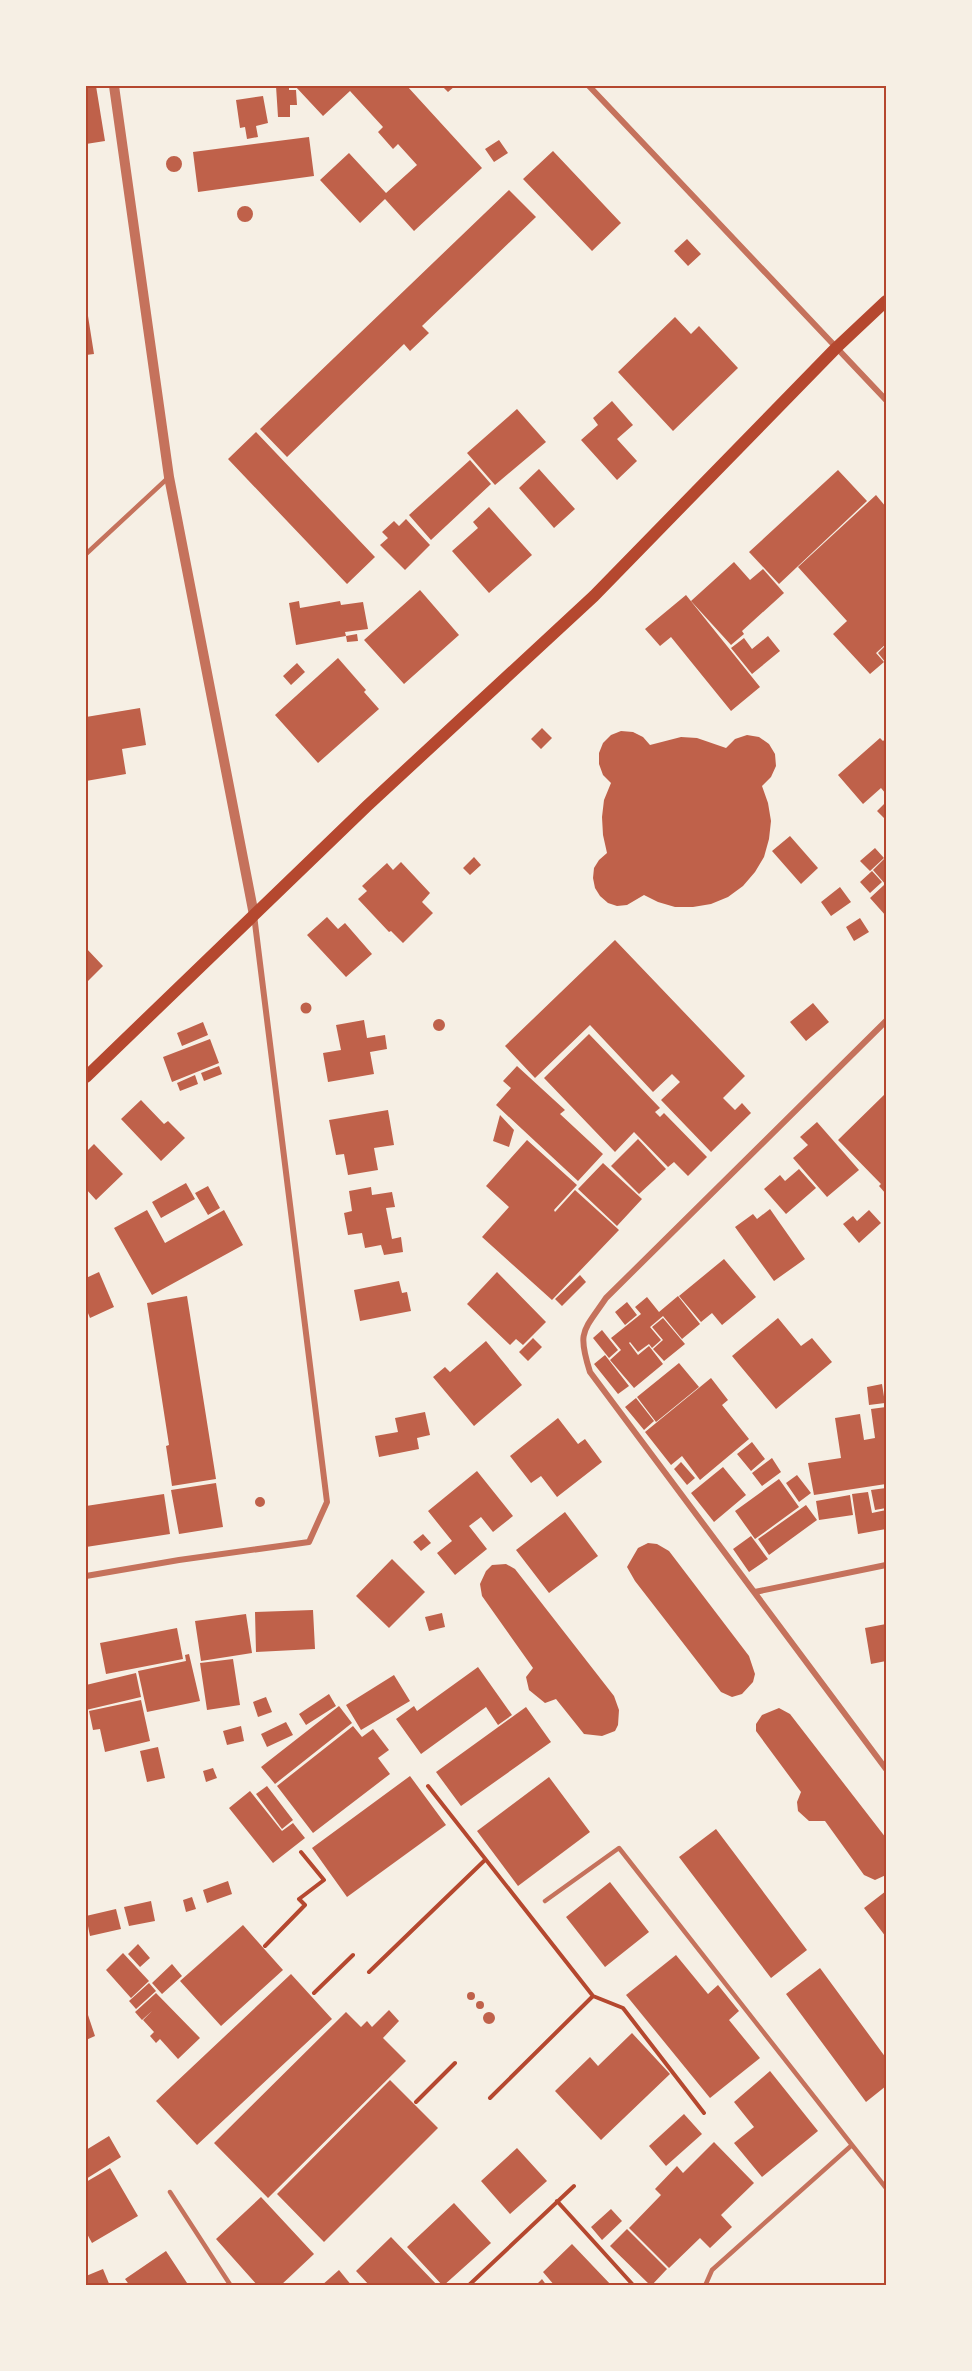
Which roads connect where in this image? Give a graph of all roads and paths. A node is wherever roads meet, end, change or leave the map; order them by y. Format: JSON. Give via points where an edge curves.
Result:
{"nodes":[{"id":1,"x":114,"y":86,"type":"edge"},
{"id":2,"x":589,"y":86,"type":"edge"},
{"id":3,"x":886,"y":301,"type":"edge"},
{"id":4,"x":836,"y":348,"type":"junction"},
{"id":5,"x":886,"y":400,"type":"edge"},
{"id":6,"x":169,"y":477,"type":"junction"},
{"id":7,"x":86,"y":554,"type":"edge"},
{"id":8,"x":254,"y":915,"type":"junction"},
{"id":9,"x":886,"y":1021,"type":"edge"},
{"id":10,"x":86,"y":1077,"type":"edge"},
{"id":11,"x":886,"y":1565,"type":"edge"},
{"id":12,"x":86,"y":1576,"type":"edge"},
{"id":13,"x":755,"y":1592,"type":"junction"},
{"id":14,"x":886,"y":1769,"type":"edge"},
{"id":15,"x":428,"y":1786,"type":"dead end"},
{"id":16,"x":301,"y":1852,"type":"dead end"},
{"id":17,"x":486,"y":1860,"type":"junction"},
{"id":18,"x":545,"y":1901,"type":"dead end"},
{"id":19,"x":265,"y":1946,"type":"dead end"},
{"id":20,"x":353,"y":1955,"type":"dead end"},
{"id":21,"x":369,"y":1972,"type":"dead end"},
{"id":22,"x":314,"y":1993,"type":"dead end"},
{"id":23,"x":593,"y":1996,"type":"junction"},
{"id":24,"x":455,"y":2062,"type":"dead end"},
{"id":25,"x":490,"y":2098,"type":"dead end"},
{"id":26,"x":417,"y":2102,"type":"dead end"},
{"id":27,"x":704,"y":2113,"type":"dead end"},
{"id":28,"x":852,"y":2145,"type":"junction"},
{"id":29,"x":574,"y":2186,"type":"dead end"},
{"id":30,"x":886,"y":2188,"type":"edge"},
{"id":31,"x":170,"y":2192,"type":"dead end"},
{"id":32,"x":557,"y":2201,"type":"junction"},
{"id":33,"x":231,"y":2286,"type":"edge"},
{"id":34,"x":468,"y":2286,"type":"edge"},
{"id":35,"x":634,"y":2286,"type":"edge"},
{"id":36,"x":705,"y":2286,"type":"edge"}],
"edges":[{"from":1,"to":6,"type":"street"},
{"from":2,"to":4,"type":"street"},
{"from":3,"to":4,"type":"main road"},
{"from":4,"to":5,"type":"street"},
{"from":4,"to":8,"type":"main road","via":[[594,596]]},
{"from":6,"to":7,"type":"lane"},
{"from":6,"to":8,"type":"street"},
{"from":8,"to":10,"type":"main road"},
{"from":8,"to":12,"type":"street","via":[[327,1502],[309,1542]]},
{"from":9,"to":13,"type":"street","via":[[606,1298],[583,1333],[582,1348],[590,1372]]},
{"from":11,"to":13,"type":"street"},
{"from":13,"to":14,"type":"street"},
{"from":15,"to":17,"type":"path"},
{"from":16,"to":19,"type":"path","via":[[324,1880],[299,1899],[305,1905]]},
{"from":17,"to":21,"type":"path"},
{"from":17,"to":23,"type":"path"},
{"from":18,"to":28,"type":"lane","via":[[619,1848]]},
{"from":20,"to":22,"type":"path"},
{"from":23,"to":25,"type":"path"},
{"from":23,"to":27,"type":"path","via":[[623,2008]]},
{"from":24,"to":26,"type":"path"},
{"from":28,"to":30,"type":"lane"},
{"from":28,"to":36,"type":"lane","via":[[712,2270]]},
{"from":29,"to":32,"type":"path"},
{"from":31,"to":33,"type":"lane"},
{"from":32,"to":34,"type":"path"},
{"from":32,"to":35,"type":"path"}]}
